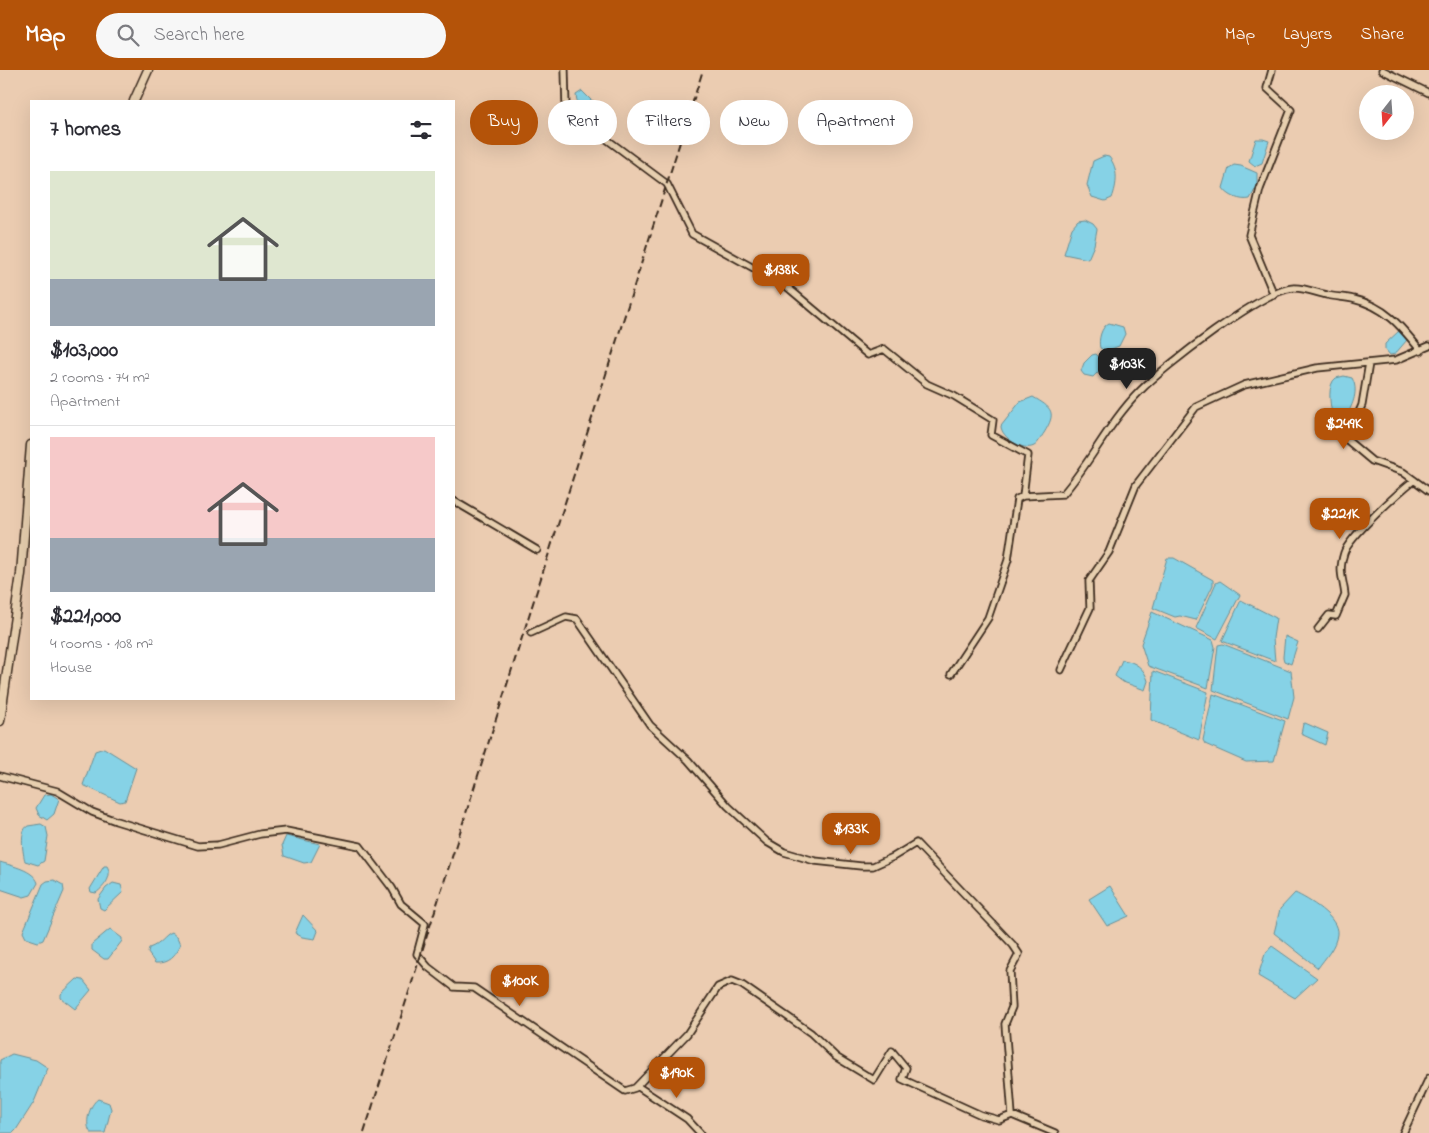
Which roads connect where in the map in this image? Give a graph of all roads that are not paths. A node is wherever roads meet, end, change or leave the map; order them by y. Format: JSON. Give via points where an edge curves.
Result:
{"nodes":[{"id":1,"x":148,"y":70,"type":"edge"},
{"id":2,"x":564,"y":70,"type":"edge"},
{"id":3,"x":1272,"y":70,"type":"edge"},
{"id":4,"x":1382,"y":70,"type":"edge"},
{"id":5,"x":1429,"y":93,"type":"edge"},
{"id":6,"x":134,"y":100,"type":"edge"},
{"id":7,"x":1274,"y":295,"type":"junction"},
{"id":8,"x":1429,"y":346,"type":"edge"},
{"id":9,"x":1421,"y":351,"type":"junction"},
{"id":10,"x":1369,"y":363,"type":"junction"},
{"id":11,"x":30,"y":458,"type":"edge"},
{"id":12,"x":1414,"y":480,"type":"junction"},
{"id":13,"x":1429,"y":491,"type":"edge"},
{"id":14,"x":1023,"y":496,"type":"junction"},
{"id":15,"x":455,"y":502,"type":"edge"},
{"id":16,"x":537,"y":550,"type":"dead end"},
{"id":17,"x":1318,"y":629,"type":"dead end"},
{"id":18,"x":531,"y":634,"type":"dead end"},
{"id":19,"x":1060,"y":670,"type":"dead end"},
{"id":20,"x":951,"y":674,"type":"dead end"},
{"id":21,"x":0,"y":721,"type":"edge"},
{"id":22,"x":0,"y":776,"type":"edge"},
{"id":23,"x":1429,"y":1078,"type":"edge"},
{"id":24,"x":638,"y":1086,"type":"junction"},
{"id":25,"x":1012,"y":1115,"type":"junction"},
{"id":26,"x":700,"y":1133,"type":"edge"},
{"id":27,"x":1055,"y":1133,"type":"edge"},
{"id":28,"x":1403,"y":1133,"type":"edge"}],
"edges":[{"from":1,"to":6,"type":"main road"},
{"from":2,"to":14,"type":"street","via":[[566,110],[667,184],[692,234],[786,286],[868,356],[884,349],[927,384],[993,420],[991,435],[1028,455]]},
{"from":3,"to":7,"type":"street","via":[[1267,88],[1291,110],[1260,189],[1248,235]]},
{"from":4,"to":5,"type":"street"},
{"from":7,"to":9,"type":"street","via":[[1293,288],[1364,302],[1394,318]]},
{"from":7,"to":14,"type":"street","via":[[1208,334],[1140,391],[1099,441],[1082,473],[1063,494]]},
{"from":8,"to":9,"type":"street"},
{"from":9,"to":10,"type":"street","via":[[1396,360]]},
{"from":10,"to":12,"type":"street","via":[[1362,405],[1348,440],[1372,461],[1403,472]]},
{"from":10,"to":19,"type":"street","via":[[1317,368],[1244,385],[1196,407],[1136,485],[1109,552],[1089,581],[1090,608]]},
{"from":11,"to":21,"type":"main road","via":[[21,574]]},
{"from":12,"to":13,"type":"street"},
{"from":12,"to":17,"type":"street","via":[[1391,498],[1345,551],[1340,579],[1346,595],[1336,616],[1329,615]]},
{"from":14,"to":20,"type":"street","via":[[1017,498],[1008,560],[988,618]]},
{"from":15,"to":16,"type":"street"},
{"from":18,"to":25,"type":"street","via":[[566,616],[576,619],[650,725],[688,760],[728,806],[784,852],[815,861],[873,866],[916,843],[1019,954],[1010,971],[1012,1006],[1005,1024]]},
{"from":22,"to":24,"type":"street","via":[[56,791],[92,812],[198,846],[286,831],[360,846],[401,904],[425,924],[417,954],[428,967],[454,987],[474,988],[618,1087],[628,1090]]},
{"from":23,"to":28,"type":"street"},
{"from":24,"to":25,"type":"street","via":[[687,1034],[718,987],[732,982],[747,988],[799,1025],[836,1057],[874,1080],[892,1051],[906,1068],[902,1078],[981,1115],[999,1120]]},
{"from":24,"to":26,"type":"street","via":[[687,1119]]},
{"from":25,"to":27,"type":"street"}]}
